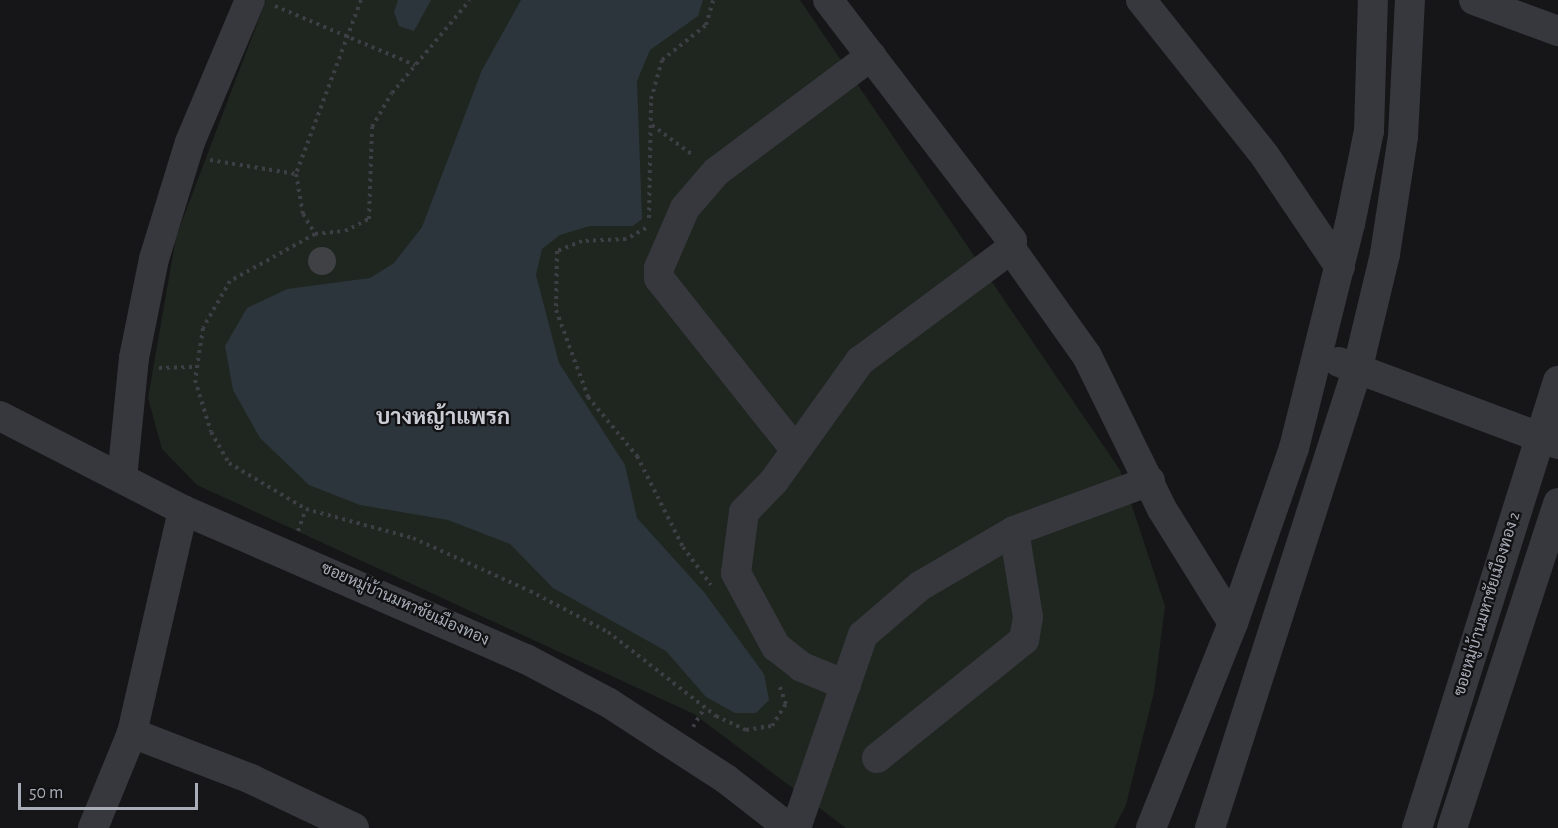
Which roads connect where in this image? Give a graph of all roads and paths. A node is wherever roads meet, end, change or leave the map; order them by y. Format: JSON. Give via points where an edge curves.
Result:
{"nodes":[{"id":1,"x":361,"y":0,"type":"edge"},
{"id":2,"x":470,"y":0,"type":"edge"},
{"id":3,"x":713,"y":0,"type":"edge"},
{"id":4,"x":828,"y":0,"type":"edge"},
{"id":5,"x":1141,"y":0,"type":"edge"},
{"id":6,"x":1373,"y":0,"type":"edge"},
{"id":7,"x":1410,"y":0,"type":"edge"},
{"id":8,"x":1474,"y":0,"type":"edge"},
{"id":9,"x":261,"y":2,"type":"edge"},
{"id":10,"x":1558,"y":31,"type":"edge"},
{"id":11,"x":347,"y":36,"type":"junction"},
{"id":12,"x":871,"y":56,"type":"junction"},
{"id":13,"x":415,"y":65,"type":"junction"},
{"id":14,"x":651,"y":125,"type":"junction"},
{"id":15,"x":186,"y":155,"type":"junction"},
{"id":16,"x":716,"y":172,"type":"junction"},
{"id":17,"x":296,"y":174,"type":"junction"},
{"id":18,"x":315,"y":234,"type":"junction"},
{"id":19,"x":1011,"y":249,"type":"junction"},
{"id":20,"x":1340,"y":267,"type":"junction"},
{"id":21,"x":1318,"y":357,"type":"junction"},
{"id":22,"x":197,"y":367,"type":"junction"},
{"id":23,"x":133,"y":368,"type":"junction"},
{"id":24,"x":1357,"y":371,"type":"junction"},
{"id":25,"x":1558,"y":381,"type":"edge"},
{"id":26,"x":0,"y":416,"type":"edge"},
{"id":27,"x":1548,"y":440,"type":"edge"},
{"id":28,"x":794,"y":448,"type":"junction"},
{"id":29,"x":122,"y":478,"type":"junction"},
{"id":30,"x":1150,"y":481,"type":"junction"},
{"id":31,"x":1558,"y":503,"type":"edge"},
{"id":32,"x":183,"y":510,"type":"junction"},
{"id":33,"x":1014,"y":531,"type":"junction"},
{"id":34,"x":718,"y":594,"type":"dead end"},
{"id":35,"x":1233,"y":622,"type":"junction"},
{"id":36,"x":776,"y":676,"type":"dead end"},
{"id":37,"x":846,"y":685,"type":"junction"},
{"id":38,"x":132,"y":733,"type":"junction"},
{"id":39,"x":877,"y":758,"type":"dead end"},
{"id":40,"x":93,"y":828,"type":"edge"},
{"id":41,"x":354,"y":828,"type":"edge"},
{"id":42,"x":789,"y":828,"type":"edge"},
{"id":43,"x":796,"y":828,"type":"edge"},
{"id":44,"x":1151,"y":828,"type":"edge"},
{"id":45,"x":1210,"y":828,"type":"edge"},
{"id":46,"x":1417,"y":828,"type":"edge"},
{"id":47,"x":1452,"y":828,"type":"edge"}],
"edges":[{"from":1,"to":11,"type":"path"},
{"from":2,"to":13,"type":"path"},
{"from":3,"to":14,"type":"path","via":[[706,25],[662,60],[651,99]]},
{"from":4,"to":12,"type":"street"},
{"from":5,"to":20,"type":"street","via":[[1232,112]]},
{"from":6,"to":20,"type":"street","via":[[1369,131]]},
{"from":7,"to":24,"type":"street","via":[[1395,200]]},
{"from":8,"to":10,"type":"street"},
{"from":9,"to":11,"type":"path"},
{"from":9,"to":15,"type":"street"},
{"from":11,"to":13,"type":"path"},
{"from":11,"to":17,"type":"path"},
{"from":12,"to":16,"type":"street"},
{"from":12,"to":19,"type":"street","via":[[1012,241]]},
{"from":13,"to":18,"type":"path","via":[[372,127],[369,219],[345,231]]},
{"from":14,"to":16,"type":"path"},
{"from":14,"to":34,"type":"path","via":[[648,227],[626,239],[582,241],[557,251],[556,310],[588,397],[637,456],[683,547]]},
{"from":15,"to":17,"type":"path"},
{"from":15,"to":23,"type":"street","via":[[154,259]]},
{"from":16,"to":28,"type":"street","via":[[685,208],[659,278]]},
{"from":17,"to":18,"type":"path","via":[[303,214]]},
{"from":18,"to":22,"type":"path","via":[[230,281],[203,328]]},
{"from":19,"to":28,"type":"street","via":[[860,361]]},
{"from":19,"to":30,"type":"street","via":[[1087,356]]},
{"from":20,"to":21,"type":"street"},
{"from":21,"to":24,"type":"street"},
{"from":21,"to":35,"type":"street","via":[[1294,448]]},
{"from":22,"to":23,"type":"path"},
{"from":22,"to":36,"type":"path","via":[[195,380],[211,432],[229,463],[306,509],[413,538],[530,591],[608,632],[716,716],[746,730],[772,726],[786,704]]},
{"from":23,"to":29,"type":"street"},
{"from":24,"to":27,"type":"street"},
{"from":24,"to":45,"type":"street"},
{"from":25,"to":27,"type":"street","name":"ซอยหมู่บ้านมหาชัยเมืองทอง 2"},
{"from":26,"to":29,"type":"street","name":"ซอยหมู่บ้านมหาชัยเมืองทอง"},
{"from":27,"to":46,"type":"street","name":"ซอยหมู่บ้านมหาชัยเมืองทอง 2"},
{"from":28,"to":37,"type":"street","via":[[744,512],[736,573],[776,647],[801,667]]},
{"from":29,"to":32,"type":"street","name":"ซอยหมู่บ้านมหาชัยเมืองทอง"},
{"from":30,"to":33,"type":"street"},
{"from":30,"to":35,"type":"street"},
{"from":31,"to":47,"type":"street"},
{"from":32,"to":38,"type":"street"},
{"from":32,"to":42,"type":"street","name":"ซอยหมู่บ้านมหาชัยเมืองทอง","via":[[526,659],[618,709]]},
{"from":33,"to":37,"type":"street","via":[[920,586],[863,635]]},
{"from":33,"to":39,"type":"street","via":[[1029,617],[1024,640]]},
{"from":35,"to":44,"type":"street"},
{"from":37,"to":43,"type":"street"},
{"from":38,"to":40,"type":"street"},
{"from":38,"to":41,"type":"street","via":[[251,779]]}]}
